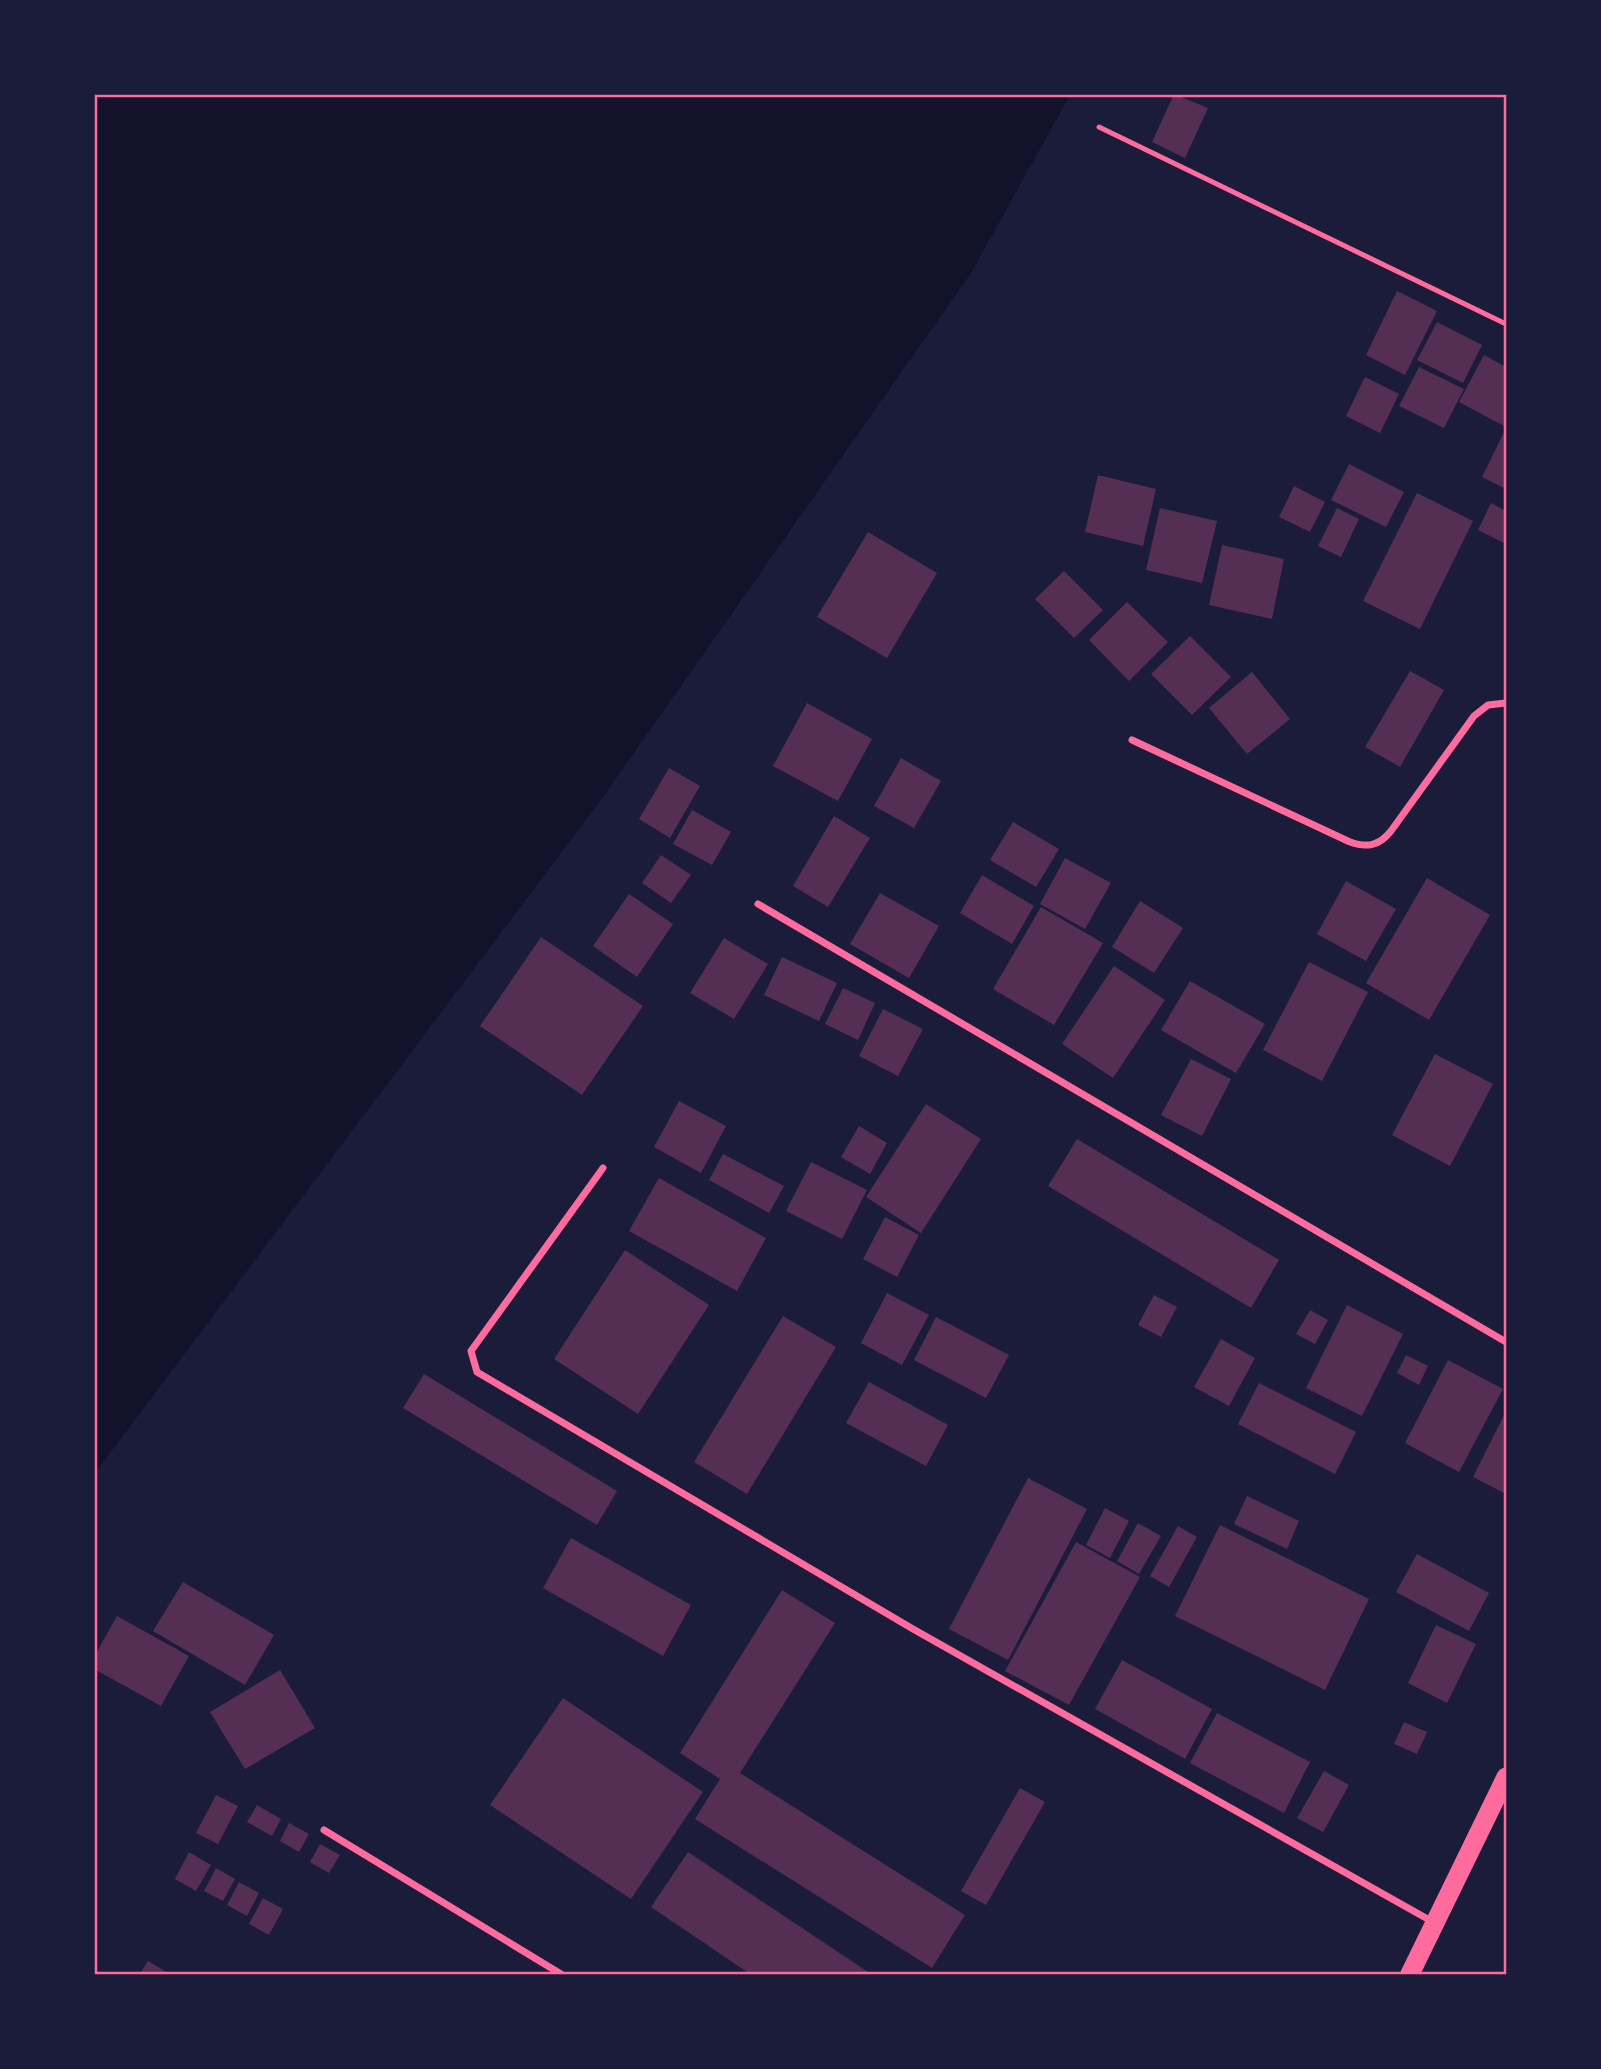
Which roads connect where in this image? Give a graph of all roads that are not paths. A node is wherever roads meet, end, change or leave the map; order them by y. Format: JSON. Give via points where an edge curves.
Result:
{"nodes":[{"id":1,"x":1098,"y":127,"type":"dead end"},
{"id":2,"x":1507,"y":324,"type":"edge"},
{"id":3,"x":1507,"y":703,"type":"edge"},
{"id":4,"x":1132,"y":740,"type":"dead end"},
{"id":5,"x":758,"y":904,"type":"dead end"},
{"id":6,"x":603,"y":1168,"type":"dead end"},
{"id":7,"x":1507,"y":1342,"type":"edge"},
{"id":8,"x":1507,"y":1776,"type":"edge"},
{"id":9,"x":1501,"y":1799,"type":"edge"},
{"id":10,"x":324,"y":1830,"type":"dead end"},
{"id":11,"x":1435,"y":1923,"type":"junction"},
{"id":12,"x":561,"y":1975,"type":"edge"},
{"id":13,"x":1410,"y":1975,"type":"edge"}],
"edges":[{"from":1,"to":2,"type":"lane"},
{"from":3,"to":4,"type":"street","via":[[1494,703],[1474,716],[1391,831],[1368,846],[1350,842]]},
{"from":5,"to":7,"type":"street"},
{"from":6,"to":11,"type":"street","via":[[471,1351],[477,1373],[913,1629]]},
{"from":8,"to":9,"type":"highway"},
{"from":9,"to":11,"type":"highway"},
{"from":10,"to":12,"type":"street"},
{"from":11,"to":13,"type":"highway"}]}
